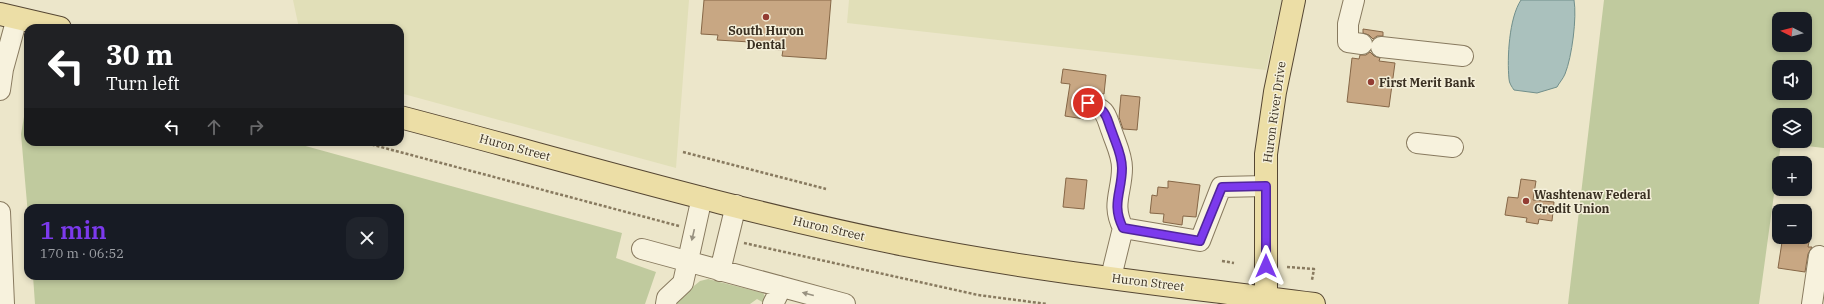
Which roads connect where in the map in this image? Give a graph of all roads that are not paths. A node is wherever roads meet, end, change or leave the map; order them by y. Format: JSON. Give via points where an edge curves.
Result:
{"nodes":[{"id":1,"x":1294,"y":0,"type":"edge"},
{"id":2,"x":1354,"y":0,"type":"edge"},
{"id":3,"x":9,"y":16,"type":"edge"},
{"id":4,"x":43,"y":24,"type":"edge"},
{"id":5,"x":1362,"y":44,"type":"dead end"},
{"id":6,"x":1381,"y":47,"type":"dead end"},
{"id":7,"x":1463,"y":56,"type":"dead end"},
{"id":8,"x":0,"y":90,"type":"edge"},
{"id":9,"x":1088,"y":103,"type":"dead end"},
{"id":10,"x":404,"y":117,"type":"edge"},
{"id":11,"x":1417,"y":142,"type":"dead end"},
{"id":12,"x":1453,"y":147,"type":"dead end"},
{"id":13,"x":1266,"y":186,"type":"junction"},
{"id":14,"x":702,"y":197,"type":"junction"},
{"id":15,"x":736,"y":205,"type":"junction"},
{"id":16,"x":0,"y":212,"type":"edge"},
{"id":17,"x":1123,"y":228,"type":"junction"},
{"id":18,"x":642,"y":250,"type":"dead end"},
{"id":19,"x":1819,"y":256,"type":"dead end"},
{"id":20,"x":687,"y":262,"type":"junction"},
{"id":21,"x":720,"y":271,"type":"junction"},
{"id":22,"x":1111,"y":277,"type":"junction"},
{"id":23,"x":2,"y":293,"type":"edge"},
{"id":24,"x":776,"y":295,"type":"edge"},
{"id":25,"x":1266,"y":301,"type":"edge"},
{"id":26,"x":666,"y":304,"type":"edge"},
{"id":27,"x":845,"y":304,"type":"edge"},
{"id":28,"x":1314,"y":304,"type":"edge"},
{"id":29,"x":1812,"y":304,"type":"edge"}],
"edges":[{"from":1,"to":13,"type":"main road","name":"Huron River Drive","via":[[1274,99],[1266,154]]},
{"from":2,"to":5,"type":"street","via":[[1348,24],[1348,42]]},
{"from":3,"to":4,"type":"main road"},
{"from":3,"to":8,"type":"street"},
{"from":6,"to":7,"type":"street"},
{"from":9,"to":17,"type":"street","via":[[1099,107],[1108,116],[1120,152],[1122,181],[1116,207]]},
{"from":10,"to":14,"type":"main road","name":"Huron Street"},
{"from":11,"to":12,"type":"street"},
{"from":13,"to":17,"type":"street","via":[[1222,187],[1200,241]]},
{"from":13,"to":25,"type":"main road","name":"Huron River Drive"},
{"from":14,"to":15,"type":"main road","name":"Huron Street"},
{"from":14,"to":20,"type":"street","one_way":true},
{"from":15,"to":21,"type":"street"},
{"from":15,"to":22,"type":"main road","name":"Huron Street","via":[[905,245],[1012,264]]},
{"from":16,"to":23,"type":"street"},
{"from":17,"to":22,"type":"street"},
{"from":18,"to":20,"type":"street"},
{"from":19,"to":29,"type":"street"},
{"from":20,"to":21,"type":"street"},
{"from":20,"to":26,"type":"street","via":[[683,283],[667,298]]},
{"from":21,"to":24,"type":"street"},
{"from":22,"to":25,"type":"main road","name":"Huron Street"},
{"from":27,"to":24,"type":"street","one_way":true},
{"from":25,"to":28,"type":"main road","name":"Huron Street"}]}
